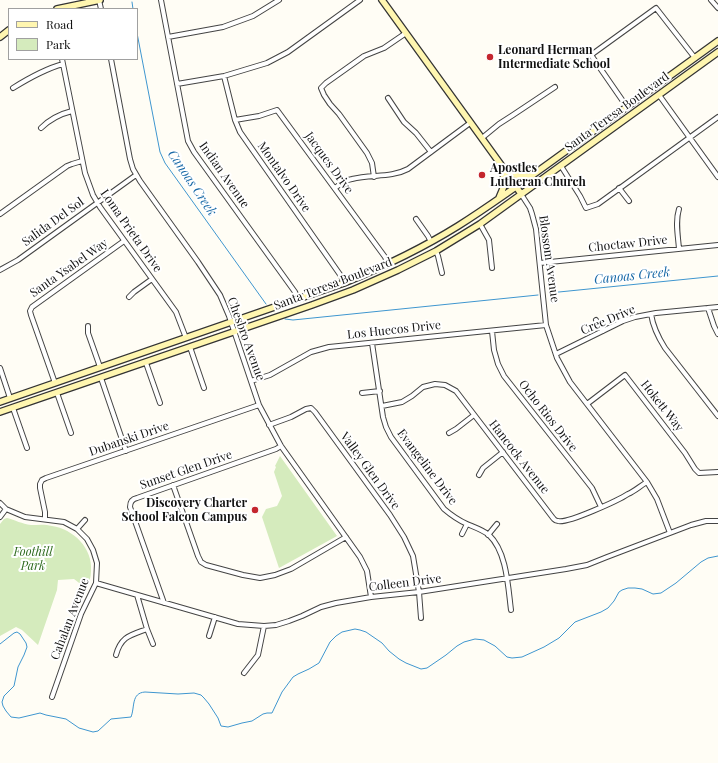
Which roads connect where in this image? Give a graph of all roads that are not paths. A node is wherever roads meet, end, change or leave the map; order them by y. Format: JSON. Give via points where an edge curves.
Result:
{"nodes":[{"id":1,"x":99,"y":0,"type":"edge"},
{"id":2,"x":161,"y":0,"type":"edge"},
{"id":3,"x":279,"y":0,"type":"edge"},
{"id":4,"x":360,"y":0,"type":"edge"},
{"id":5,"x":382,"y":0,"type":"edge"},
{"id":6,"x":711,"y":0,"type":"edge"},
{"id":7,"x":62,"y":8,"type":"edge"},
{"id":8,"x":718,"y":8,"type":"edge"},
{"id":9,"x":8,"y":31,"type":"edge"},
{"id":10,"x":406,"y":33,"type":"junction"},
{"id":11,"x":0,"y":37,"type":"edge"},
{"id":12,"x":168,"y":37,"type":"junction"},
{"id":13,"x":718,"y":42,"type":"edge"},
{"id":14,"x":718,"y":52,"type":"edge"},
{"id":15,"x":695,"y":58,"type":"junction"},
{"id":16,"x":62,"y":60,"type":"edge"},
{"id":17,"x":111,"y":60,"type":"edge"},
{"id":18,"x":63,"y":64,"type":"junction"},
{"id":19,"x":224,"y":76,"type":"junction"},
{"id":20,"x":178,"y":84,"type":"junction"},
{"id":21,"x":555,"y":87,"type":"dead end"},
{"id":22,"x":14,"y":88,"type":"dead end"},
{"id":23,"x":659,"y":95,"type":"junction"},
{"id":24,"x":388,"y":98,"type":"dead end"},
{"id":25,"x":627,"y":107,"type":"junction"},
{"id":26,"x":72,"y":111,"type":"junction"},
{"id":27,"x":718,"y":117,"type":"edge"},
{"id":28,"x":235,"y":120,"type":"junction"},
{"id":29,"x":470,"y":123,"type":"junction"},
{"id":30,"x":41,"y":128,"type":"dead end"},
{"id":31,"x":482,"y":138,"type":"junction"},
{"id":32,"x":689,"y":138,"type":"junction"},
{"id":33,"x":431,"y":152,"type":"junction"},
{"id":34,"x":82,"y":161,"type":"junction"},
{"id":35,"x":500,"y":164,"type":"junction"},
{"id":36,"x":561,"y":166,"type":"junction"},
{"id":37,"x":504,"y":170,"type":"junction"},
{"id":38,"x":136,"y":175,"type":"junction"},
{"id":39,"x":532,"y":175,"type":"junction"},
{"id":40,"x":374,"y":177,"type":"junction"},
{"id":41,"x":718,"y":177,"type":"edge"},
{"id":42,"x":516,"y":187,"type":"junction"},
{"id":43,"x":335,"y":188,"type":"junction"},
{"id":44,"x":620,"y":188,"type":"junction"},
{"id":45,"x":521,"y":194,"type":"junction"},
{"id":46,"x":498,"y":199,"type":"junction"},
{"id":47,"x":629,"y":201,"type":"dead end"},
{"id":48,"x":97,"y":203,"type":"junction"},
{"id":49,"x":679,"y":208,"type":"dead end"},
{"id":50,"x":0,"y":214,"type":"edge"},
{"id":51,"x":416,"y":219,"type":"dead end"},
{"id":52,"x":480,"y":224,"type":"junction"},
{"id":53,"x":124,"y":241,"type":"junction"},
{"id":54,"x":431,"y":242,"type":"junction"},
{"id":55,"x":718,"y":245,"type":"edge"},
{"id":56,"x":679,"y":249,"type":"junction"},
{"id":57,"x":436,"y":251,"type":"junction"},
{"id":58,"x":540,"y":263,"type":"junction"},
{"id":59,"x":388,"y":264,"type":"junction"},
{"id":60,"x":492,"y":268,"type":"dead end"},
{"id":61,"x":0,"y":270,"type":"edge"},
{"id":62,"x":442,"y":273,"type":"dead end"},
{"id":63,"x":152,"y":279,"type":"junction"},
{"id":64,"x":344,"y":283,"type":"junction"},
{"id":65,"x":130,"y":297,"type":"dead end"},
{"id":66,"x":298,"y":299,"type":"junction"},
{"id":67,"x":718,"y":307,"type":"edge"},
{"id":68,"x":708,"y":308,"type":"junction"},
{"id":69,"x":651,"y":314,"type":"junction"},
{"id":70,"x":596,"y":320,"type":"dead end"},
{"id":71,"x":231,"y":322,"type":"junction"},
{"id":72,"x":546,"y":325,"type":"junction"},
{"id":73,"x":88,"y":326,"type":"dead end"},
{"id":74,"x":492,"y":331,"type":"junction"},
{"id":75,"x":603,"y":331,"type":"junction"},
{"id":76,"x":235,"y":332,"type":"junction"},
{"id":77,"x":718,"y":334,"type":"edge"},
{"id":78,"x":186,"y":338,"type":"junction"},
{"id":79,"x":372,"y":342,"type":"junction"},
{"id":80,"x":190,"y":347,"type":"junction"},
{"id":81,"x":556,"y":354,"type":"junction"},
{"id":82,"x":146,"y":362,"type":"junction"},
{"id":83,"x":100,"y":367,"type":"junction"},
{"id":84,"x":0,"y":368,"type":"edge"},
{"id":85,"x":101,"y":378,"type":"junction"},
{"id":86,"x":251,"y":381,"type":"junction"},
{"id":87,"x":55,"y":383,"type":"junction"},
{"id":88,"x":204,"y":388,"type":"dead end"},
{"id":89,"x":380,"y":391,"type":"junction"},
{"id":90,"x":57,"y":393,"type":"junction"},
{"id":91,"x":362,"y":393,"type":"dead end"},
{"id":92,"x":10,"y":398,"type":"junction"},
{"id":93,"x":0,"y":402,"type":"edge"},
{"id":94,"x":160,"y":403,"type":"dead end"},
{"id":95,"x":587,"y":404,"type":"junction"},
{"id":96,"x":260,"y":405,"type":"junction"},
{"id":97,"x":382,"y":406,"type":"junction"},
{"id":98,"x":13,"y":408,"type":"junction"},
{"id":99,"x":0,"y":412,"type":"edge"},
{"id":100,"x":474,"y":415,"type":"junction"},
{"id":101,"x":718,"y":416,"type":"edge"},
{"id":102,"x":270,"y":425,"type":"junction"},
{"id":103,"x":71,"y":433,"type":"dead end"},
{"id":104,"x":449,"y":433,"type":"dead end"},
{"id":105,"x":281,"y":446,"type":"junction"},
{"id":106,"x":26,"y":448,"type":"dead end"},
{"id":107,"x":126,"y":451,"type":"junction"},
{"id":108,"x":503,"y":452,"type":"junction"},
{"id":109,"x":718,"y":472,"type":"edge"},
{"id":110,"x":479,"y":475,"type":"dead end"},
{"id":111,"x":647,"y":482,"type":"junction"},
{"id":112,"x":173,"y":485,"type":"junction"},
{"id":113,"x":0,"y":503,"type":"edge"},
{"id":114,"x":601,"y":507,"type":"junction"},
{"id":115,"x":6,"y":509,"type":"junction"},
{"id":116,"x":0,"y":517,"type":"edge"},
{"id":117,"x":45,"y":519,"type":"junction"},
{"id":118,"x":85,"y":520,"type":"dead end"},
{"id":119,"x":718,"y":521,"type":"edge"},
{"id":120,"x":468,"y":524,"type":"junction"},
{"id":121,"x":497,"y":524,"type":"dead end"},
{"id":122,"x":77,"y":529,"type":"junction"},
{"id":123,"x":670,"y":533,"type":"junction"},
{"id":124,"x":462,"y":534,"type":"dead end"},
{"id":125,"x":488,"y":534,"type":"junction"},
{"id":126,"x":346,"y":538,"type":"junction"},
{"id":127,"x":506,"y":578,"type":"junction"},
{"id":128,"x":96,"y":583,"type":"junction"},
{"id":129,"x":419,"y":592,"type":"junction"},
{"id":130,"x":137,"y":595,"type":"junction"},
{"id":131,"x":371,"y":597,"type":"junction"},
{"id":132,"x":164,"y":603,"type":"junction"},
{"id":133,"x":511,"y":610,"type":"dead end"},
{"id":134,"x":215,"y":617,"type":"junction"},
{"id":135,"x":421,"y":618,"type":"dead end"},
{"id":136,"x":264,"y":626,"type":"junction"},
{"id":137,"x":147,"y":629,"type":"junction"},
{"id":138,"x":209,"y":636,"type":"dead end"},
{"id":139,"x":153,"y":644,"type":"dead end"},
{"id":140,"x":116,"y":655,"type":"dead end"},
{"id":141,"x":244,"y":674,"type":"dead end"},
{"id":142,"x":52,"y":697,"type":"dead end"}],
"edges":[{"from":1,"to":7,"type":"main road"},
{"from":2,"to":12,"type":"street","name":"Indian Avenue"},
{"from":3,"to":12,"type":"street","via":[[253,16],[223,27]]},
{"from":4,"to":19,"type":"street","via":[[288,52],[267,63]]},
{"from":5,"to":10,"type":"main road","name":"Blossom Avenue"},
{"from":6,"to":8,"type":"street"},
{"from":9,"to":11,"type":"main road"},
{"from":10,"to":29,"type":"main road","name":"Blossom Avenue"},
{"from":10,"to":40,"type":"street","via":[[384,48],[364,56],[321,88],[367,153]]},
{"from":12,"to":20,"type":"street","name":"Indian Avenue"},
{"from":13,"to":15,"type":"main road","name":"Santa Teresa Boulevard"},
{"from":14,"to":23,"type":"main road","name":"Santa Teresa Boulevard"},
{"from":15,"to":25,"type":"main road","name":"Santa Teresa Boulevard"},
{"from":15,"to":25,"type":"street","via":[[656,8],[649,13],[591,55]]},
{"from":16,"to":18,"type":"street","name":"Loma Prieta Drive"},
{"from":17,"to":38,"type":"street","name":"Chesbro Avenue","via":[[130,159]]},
{"from":18,"to":22,"type":"street","via":[[33,76]]},
{"from":18,"to":26,"type":"street","name":"Loma Prieta Drive"},
{"from":19,"to":20,"type":"street"},
{"from":19,"to":28,"type":"street","name":"Montalvo Drive"},
{"from":20,"to":66,"type":"street","name":"Indian Avenue","via":[[188,141],[194,152]]},
{"from":21,"to":31,"type":"street","via":[[498,124]]},
{"from":23,"to":32,"type":"street"},
{"from":23,"to":36,"type":"main road","name":"Santa Teresa Boulevard"},
{"from":24,"to":33,"type":"street","via":[[404,122]]},
{"from":25,"to":39,"type":"main road","name":"Santa Teresa Boulevard"},
{"from":26,"to":30,"type":"street","via":[[56,117]]},
{"from":26,"to":34,"type":"street","name":"Loma Prieta Drive"},
{"from":27,"to":32,"type":"street"},
{"from":28,"to":43,"type":"street","name":"Jacques Drive","via":[[277,110]]},
{"from":28,"to":64,"type":"street","name":"Montalvo Drive","via":[[240,132]]},
{"from":29,"to":31,"type":"main road","name":"Blossom Avenue"},
{"from":29,"to":33,"type":"street"},
{"from":31,"to":35,"type":"main road","name":"Blossom Avenue"},
{"from":32,"to":41,"type":"street"},
{"from":32,"to":44,"type":"street"},
{"from":33,"to":40,"type":"street","via":[[402,173]]},
{"from":34,"to":48,"type":"street","name":"Loma Prieta Drive"},
{"from":34,"to":50,"type":"street","via":[[67,166]]},
{"from":35,"to":37,"type":"main road","name":"Blossom Avenue"},
{"from":35,"to":46,"type":"main road","via":[[504,186]]},
{"from":36,"to":44,"type":"street","via":[[586,208],[598,204]]},
{"from":36,"to":45,"type":"main road","name":"Santa Teresa Boulevard"},
{"from":37,"to":39,"type":"main road","via":[[518,176]]},
{"from":37,"to":42,"type":"main road","name":"Blossom Avenue"},
{"from":38,"to":48,"type":"street","name":"Salida Del Sol"},
{"from":38,"to":71,"type":"street","name":"Chesbro Avenue","via":[[220,295]]},
{"from":39,"to":42,"type":"main road","name":"Santa Teresa Boulevard"},
{"from":40,"to":43,"type":"street","via":[[352,179]]},
{"from":42,"to":45,"type":"main road","name":"Blossom Avenue"},
{"from":42,"to":46,"type":"main road","name":"Santa Teresa Boulevard"},
{"from":43,"to":59,"type":"street","name":"Jacques Drive"},
{"from":44,"to":47,"type":"street"},
{"from":45,"to":52,"type":"main road","name":"Santa Teresa Boulevard"},
{"from":45,"to":58,"type":"street","name":"Blossom Avenue","via":[[532,214]]},
{"from":46,"to":54,"type":"main road","name":"Santa Teresa Boulevard"},
{"from":48,"to":53,"type":"street","name":"Loma Prieta Drive"},
{"from":48,"to":61,"type":"street","name":"Salida Del Sol","via":[[18,260]]},
{"from":49,"to":56,"type":"street"},
{"from":51,"to":54,"type":"street"},
{"from":52,"to":57,"type":"main road","name":"Santa Teresa Boulevard"},
{"from":52,"to":60,"type":"street","via":[[489,240]]},
{"from":53,"to":63,"type":"street","name":"Loma Prieta Drive"},
{"from":53,"to":87,"type":"street","name":"Santa Ysabel Way","via":[[32,307],[30,311]]},
{"from":54,"to":59,"type":"main road","name":"Santa Teresa Boulevard"},
{"from":55,"to":56,"type":"street","name":"Choctaw Drive"},
{"from":56,"to":58,"type":"street","name":"Choctaw Drive"},
{"from":57,"to":62,"type":"street"},
{"from":57,"to":76,"type":"main road","name":"Santa Teresa Boulevard","via":[[353,290]]},
{"from":58,"to":72,"type":"street","name":"Blossom Avenue"},
{"from":59,"to":64,"type":"main road","name":"Santa Teresa Boulevard"},
{"from":63,"to":65,"type":"street"},
{"from":63,"to":78,"type":"street","name":"Loma Prieta Drive","via":[[176,312]]},
{"from":64,"to":66,"type":"main road","name":"Santa Teresa Boulevard"},
{"from":66,"to":71,"type":"main road","name":"Santa Teresa Boulevard"},
{"from":67,"to":68,"type":"street","name":"Cree Drive"},
{"from":68,"to":69,"type":"street","name":"Cree Drive"},
{"from":68,"to":77,"type":"street"},
{"from":69,"to":75,"type":"street","name":"Cree Drive","via":[[623,321]]},
{"from":69,"to":101,"type":"street","via":[[658,338]]},
{"from":70,"to":75,"type":"street"},
{"from":71,"to":76,"type":"street","name":"Chesbro Avenue"},
{"from":71,"to":78,"type":"main road","name":"Santa Teresa Boulevard"},
{"from":72,"to":74,"type":"street","name":"Los Huecos Drive"},
{"from":72,"to":81,"type":"street","name":"Blossom Avenue"},
{"from":73,"to":83,"type":"street"},
{"from":74,"to":79,"type":"street","name":"Los Huecos Drive"},
{"from":74,"to":114,"type":"street","name":"Ocho Rios Drive","via":[[494,350],[504,376],[592,488]]},
{"from":75,"to":81,"type":"street","name":"Cree Drive"},
{"from":76,"to":80,"type":"main road","name":"Santa Teresa Boulevard"},
{"from":76,"to":86,"type":"street","name":"Chesbro Avenue"},
{"from":78,"to":83,"type":"main road","name":"Santa Teresa Boulevard"},
{"from":79,"to":86,"type":"street","name":"Los Huecos Drive","via":[[310,352],[270,375]]},
{"from":79,"to":89,"type":"street","name":"Evangeline Drive"},
{"from":80,"to":82,"type":"main road","name":"Santa Teresa Boulevard"},
{"from":80,"to":88,"type":"street"},
{"from":81,"to":95,"type":"street","name":"Blossom Avenue","via":[[570,382]]},
{"from":82,"to":85,"type":"main road","name":"Santa Teresa Boulevard"},
{"from":82,"to":94,"type":"street"},
{"from":83,"to":87,"type":"main road","name":"Santa Teresa Boulevard"},
{"from":84,"to":92,"type":"street"},
{"from":85,"to":90,"type":"main road","name":"Santa Teresa Boulevard"},
{"from":85,"to":107,"type":"street"},
{"from":86,"to":96,"type":"street","name":"Chesbro Avenue"},
{"from":87,"to":92,"type":"main road","name":"Santa Teresa Boulevard"},
{"from":89,"to":91,"type":"street"},
{"from":89,"to":97,"type":"street","name":"Evangeline Drive"},
{"from":90,"to":98,"type":"main road","name":"Santa Teresa Boulevard"},
{"from":90,"to":103,"type":"street"},
{"from":92,"to":93,"type":"main road","name":"Santa Teresa Boulevard"},
{"from":95,"to":109,"type":"street","name":"Hokett Way","via":[[625,375],[695,469],[699,473]]},
{"from":95,"to":111,"type":"street","name":"Blossom Avenue"},
{"from":96,"to":102,"type":"street","name":"Chesbro Avenue"},
{"from":96,"to":107,"type":"street","name":"Dubanski Drive"},
{"from":97,"to":100,"type":"street","name":"Hancock Avenue","via":[[402,402],[423,387],[435,384],[445,385],[456,391]]},
{"from":97,"to":120,"type":"street","name":"Evangeline Drive","via":[[383,417],[391,437],[428,488],[444,509]]},
{"from":98,"to":99,"type":"main road","name":"Santa Teresa Boulevard"},
{"from":98,"to":106,"type":"street"},
{"from":100,"to":104,"type":"street"},
{"from":100,"to":108,"type":"street","name":"Hancock Avenue"},
{"from":102,"to":105,"type":"street","name":"Chesbro Avenue"},
{"from":102,"to":129,"type":"street","name":"Valley Glen Drive","via":[[306,409],[311,408],[315,412],[404,537],[413,556]]},
{"from":105,"to":112,"type":"street","name":"Sunset Glen Drive","via":[[276,450]]},
{"from":105,"to":126,"type":"street","name":"Chesbro Avenue"},
{"from":107,"to":117,"type":"street","name":"Dubanski Drive","via":[[42,480],[40,488]]},
{"from":108,"to":110,"type":"street","via":[[483,468]]},
{"from":108,"to":114,"type":"street","name":"Hancock Avenue","via":[[555,520],[562,522]]},
{"from":111,"to":114,"type":"street","name":"Hancock Avenue"},
{"from":111,"to":123,"type":"street","name":"Blossom Avenue","via":[[657,499]]},
{"from":112,"to":126,"type":"street","via":[[198,556],[206,565],[260,578],[291,569]]},
{"from":112,"to":132,"type":"street","name":"Sunset Glen Drive","via":[[137,498],[130,504]]},
{"from":113,"to":115,"type":"street","name":"Cahalan Avenue"},
{"from":115,"to":116,"type":"street"},
{"from":115,"to":117,"type":"street","name":"Cahalan Avenue","via":[[25,517]]},
{"from":117,"to":122,"type":"street","name":"Cahalan Avenue","via":[[64,522]]},
{"from":118,"to":122,"type":"street"},
{"from":119,"to":123,"type":"street","name":"Colleen Drive","via":[[706,521]]},
{"from":120,"to":124,"type":"street"},
{"from":120,"to":125,"type":"street","name":"Evangeline Drive"},
{"from":121,"to":125,"type":"street"},
{"from":122,"to":128,"type":"street","name":"Cahalan Avenue","via":[[93,550],[97,563]]},
{"from":123,"to":127,"type":"street","name":"Colleen Drive","via":[[587,565]]},
{"from":125,"to":127,"type":"street","name":"Evangeline Drive","via":[[499,549]]},
{"from":126,"to":131,"type":"street","name":"Chesbro Avenue","via":[[367,571]]},
{"from":127,"to":129,"type":"street","name":"Colleen Drive"},
{"from":127,"to":133,"type":"street","name":"Evangeline Drive"},
{"from":128,"to":130,"type":"street","name":"Colleen Drive"},
{"from":128,"to":142,"type":"street","name":"Cahalan Avenue","via":[[81,614]]},
{"from":129,"to":131,"type":"street","name":"Colleen Drive"},
{"from":129,"to":135,"type":"street","name":"Valley Glen Drive"},
{"from":130,"to":132,"type":"street","name":"Colleen Drive"},
{"from":130,"to":137,"type":"street"},
{"from":131,"to":136,"type":"street","name":"Colleen Drive","via":[[336,602],[289,621]]},
{"from":132,"to":134,"type":"street","name":"Colleen Drive"},
{"from":134,"to":136,"type":"street","name":"Colleen Drive","via":[[238,624]]},
{"from":134,"to":138,"type":"street"},
{"from":136,"to":141,"type":"street","via":[[258,655]]},
{"from":137,"to":139,"type":"street"},
{"from":137,"to":140,"type":"street","via":[[126,637],[118,646]]}]}
